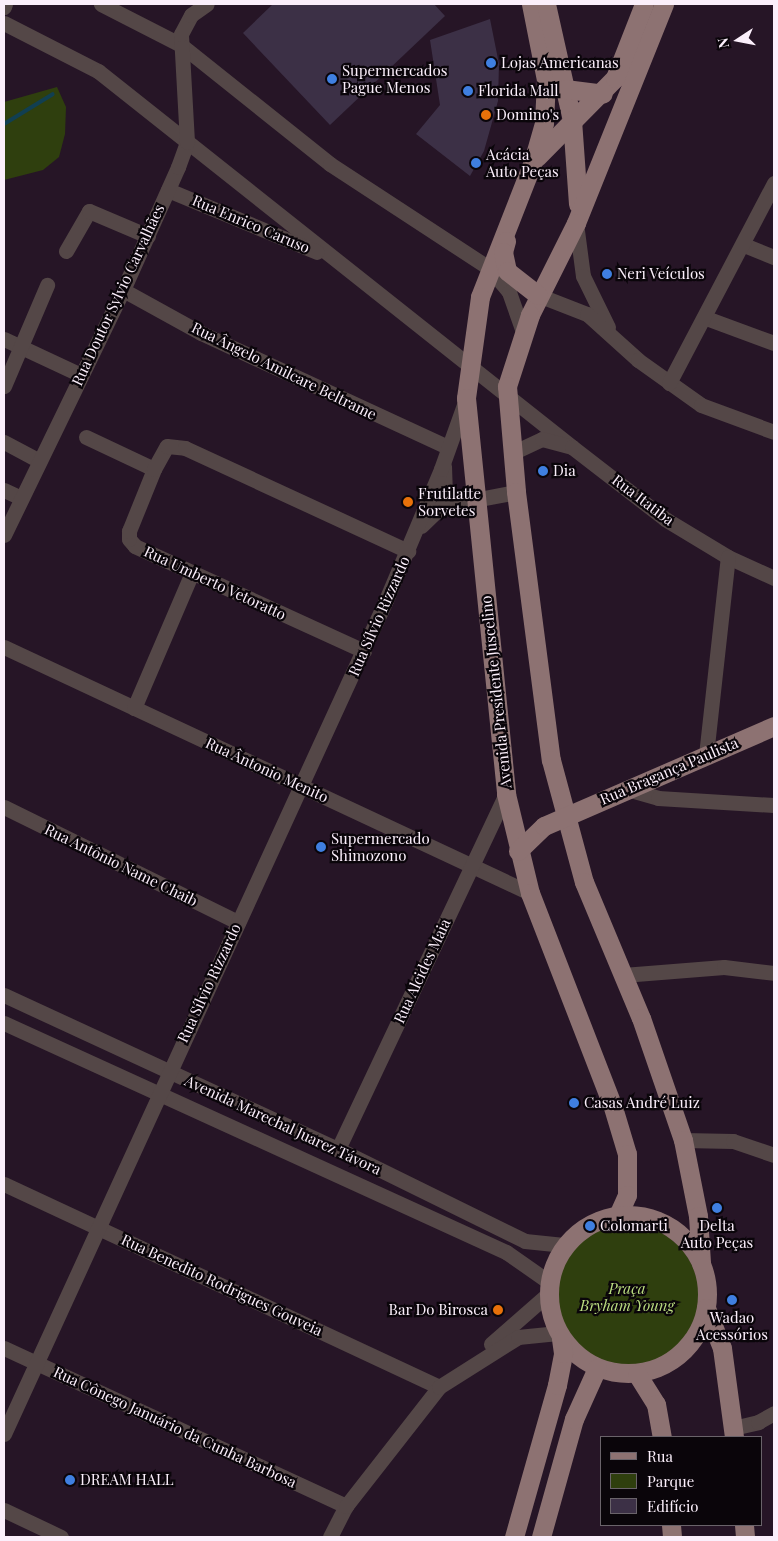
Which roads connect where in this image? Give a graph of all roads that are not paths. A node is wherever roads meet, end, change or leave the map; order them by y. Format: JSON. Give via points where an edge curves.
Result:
{"nodes":[{"id":1,"x":101,"y":4,"type":"edge"},
{"id":2,"x":207,"y":4,"type":"edge"},
{"id":3,"x":531,"y":4,"type":"edge"},
{"id":4,"x":546,"y":4,"type":"edge"},
{"id":5,"x":644,"y":4,"type":"edge"},
{"id":6,"x":664,"y":4,"type":"edge"},
{"id":7,"x":4,"y":23,"type":"edge"},
{"id":8,"x":181,"y":45,"type":"junction"},
{"id":9,"x":565,"y":89,"type":"junction"},
{"id":10,"x":603,"y":94,"type":"junction"},
{"id":11,"x":572,"y":120,"type":"junction"},
{"id":12,"x":187,"y":142,"type":"junction"},
{"id":13,"x":547,"y":145,"type":"junction"},
{"id":14,"x":534,"y":160,"type":"junction"},
{"id":15,"x":774,"y":183,"type":"edge"},
{"id":16,"x":168,"y":190,"type":"junction"},
{"id":17,"x":580,"y":192,"type":"junction"},
{"id":18,"x":511,"y":217,"type":"junction"},
{"id":19,"x":576,"y":223,"type":"junction"},
{"id":20,"x":148,"y":236,"type":"junction"},
{"id":21,"x":744,"y":245,"type":"junction"},
{"id":22,"x":66,"y":251,"type":"dead end"},
{"id":23,"x":774,"y":257,"type":"edge"},
{"id":24,"x":333,"y":259,"type":"junction"},
{"id":25,"x":489,"y":268,"type":"junction"},
{"id":26,"x":549,"y":276,"type":"junction"},
{"id":27,"x":518,"y":282,"type":"junction"},
{"id":28,"x":47,"y":285,"type":"dead end"},
{"id":29,"x":123,"y":290,"type":"junction"},
{"id":30,"x":538,"y":295,"type":"junction"},
{"id":31,"x":706,"y":318,"type":"junction"},
{"id":32,"x":612,"y":334,"type":"junction"},
{"id":33,"x":521,"y":337,"type":"junction"},
{"id":34,"x":4,"y":338,"type":"edge"},
{"id":35,"x":774,"y":343,"type":"edge"},
{"id":36,"x":20,"y":346,"type":"junction"},
{"id":37,"x":468,"y":367,"type":"junction"},
{"id":38,"x":81,"y":375,"type":"junction"},
{"id":39,"x":670,"y":383,"type":"junction"},
{"id":40,"x":4,"y":386,"type":"edge"},
{"id":41,"x":507,"y":395,"type":"junction"},
{"id":42,"x":466,"y":398,"type":"junction"},
{"id":43,"x":774,"y":432,"type":"edge"},
{"id":44,"x":86,"y":437,"type":"dead end"},
{"id":45,"x":4,"y":442,"type":"edge"},
{"id":46,"x":572,"y":447,"type":"junction"},
{"id":47,"x":512,"y":453,"type":"junction"},
{"id":48,"x":446,"y":454,"type":"junction"},
{"id":49,"x":38,"y":460,"type":"junction"},
{"id":50,"x":154,"y":469,"type":"junction"},
{"id":51,"x":4,"y":490,"type":"edge"},
{"id":52,"x":516,"y":492,"type":"junction"},
{"id":53,"x":21,"y":498,"type":"junction"},
{"id":54,"x":474,"y":500,"type":"junction"},
{"id":55,"x":415,"y":533,"type":"junction"},
{"id":56,"x":4,"y":534,"type":"edge"},
{"id":57,"x":408,"y":551,"type":"junction"},
{"id":58,"x":728,"y":557,"type":"junction"},
{"id":59,"x":192,"y":573,"type":"junction"},
{"id":60,"x":774,"y":578,"type":"edge"},
{"id":61,"x":4,"y":647,"type":"edge"},
{"id":62,"x":364,"y":651,"type":"junction"},
{"id":63,"x":134,"y":708,"type":"junction"},
{"id":64,"x":774,"y":726,"type":"edge"},
{"id":65,"x":706,"y":755,"type":"junction"},
{"id":66,"x":301,"y":786,"type":"junction"},
{"id":67,"x":627,"y":789,"type":"junction"},
{"id":68,"x":506,"y":794,"type":"junction"},
{"id":69,"x":774,"y":805,"type":"edge"},
{"id":70,"x":4,"y":807,"type":"edge"},
{"id":71,"x":564,"y":816,"type":"junction"},
{"id":72,"x":518,"y":851,"type":"junction"},
{"id":73,"x":473,"y":865,"type":"junction"},
{"id":74,"x":530,"y":893,"type":"junction"},
{"id":75,"x":238,"y":922,"type":"junction"},
{"id":76,"x":774,"y":973,"type":"edge"},
{"id":77,"x":623,"y":975,"type":"junction"},
{"id":78,"x":4,"y":995,"type":"edge"},
{"id":79,"x":4,"y":1023,"type":"edge"},
{"id":80,"x":167,"y":1072,"type":"junction"},
{"id":81,"x":156,"y":1095,"type":"junction"},
{"id":82,"x":683,"y":1140,"type":"junction"},
{"id":83,"x":338,"y":1149,"type":"junction"},
{"id":84,"x":774,"y":1155,"type":"edge"},
{"id":85,"x":4,"y":1184,"type":"edge"},
{"id":86,"x":618,"y":1215,"type":"junction"},
{"id":87,"x":97,"y":1228,"type":"junction"},
{"id":88,"x":564,"y":1245,"type":"junction"},
{"id":89,"x":701,"y":1263,"type":"junction"},
{"id":90,"x":549,"y":1288,"type":"junction"},
{"id":91,"x":706,"y":1308,"type":"junction"},
{"id":92,"x":560,"y":1335,"type":"junction"},
{"id":93,"x":4,"y":1348,"type":"edge"},
{"id":94,"x":34,"y":1362,"type":"junction"},
{"id":95,"x":597,"y":1368,"type":"junction"},
{"id":96,"x":637,"y":1374,"type":"junction"},
{"id":97,"x":445,"y":1383,"type":"junction"},
{"id":98,"x":774,"y":1413,"type":"edge"},
{"id":99,"x":733,"y":1432,"type":"edge"},
{"id":100,"x":4,"y":1434,"type":"edge"},
{"id":101,"x":662,"y":1436,"type":"edge"},
{"id":102,"x":346,"y":1506,"type":"junction"},
{"id":103,"x":4,"y":1510,"type":"edge"},
{"id":104,"x":61,"y":1537,"type":"edge"},
{"id":105,"x":330,"y":1537,"type":"edge"},
{"id":106,"x":514,"y":1537,"type":"edge"},
{"id":107,"x":541,"y":1537,"type":"edge"}],
"edges":[{"from":1,"to":8,"type":"street"},
{"from":2,"to":8,"type":"street","name":"Rua Doutor Sylvio Carvalhães","via":[[184,25]]},
{"from":3,"to":14,"type":"main road","via":[[543,58],[546,100]]},
{"from":4,"to":9,"type":"main road"},
{"from":5,"to":10,"type":"main road","via":[[621,65]]},
{"from":6,"to":19,"type":"main road"},
{"from":7,"to":12,"type":"street","via":[[98,71]]},
{"from":8,"to":12,"type":"street","name":"Rua Doutor Sylvio Carvalhães"},
{"from":8,"to":25,"type":"street","via":[[330,164]]},
{"from":9,"to":10,"type":"main road"},
{"from":9,"to":11,"type":"main road"},
{"from":10,"to":11,"type":"main road"},
{"from":11,"to":13,"type":"main road"},
{"from":11,"to":17,"type":"main road"},
{"from":12,"to":16,"type":"street","name":"Rua Doutor Sylvio Carvalhães"},
{"from":12,"to":24,"type":"street"},
{"from":13,"to":14,"type":"main road"},
{"from":13,"to":17,"type":"main road","via":[[563,148]]},
{"from":14,"to":18,"type":"main road","name":"Avenida Presidente Juscelino"},
{"from":15,"to":21,"type":"street"},
{"from":16,"to":20,"type":"street","name":"Rua Doutor Sylvio Carvalhães"},
{"from":16,"to":24,"type":"street","name":"Rua Enrico Caruso"},
{"from":17,"to":19,"type":"main road"},
{"from":18,"to":25,"type":"main road","name":"Avenida Presidente Juscelino"},
{"from":18,"to":27,"type":"main road","via":[[504,262]]},
{"from":19,"to":26,"type":"main road"},
{"from":19,"to":32,"type":"street","via":[[584,276]]},
{"from":20,"to":22,"type":"street","via":[[89,211]]},
{"from":20,"to":29,"type":"street","name":"Rua Doutor Sylvio Carvalhães"},
{"from":21,"to":23,"type":"street"},
{"from":21,"to":31,"type":"street"},
{"from":24,"to":37,"type":"street"},
{"from":25,"to":33,"type":"street","via":[[509,292]]},
{"from":25,"to":37,"type":"main road","name":"Avenida Presidente Juscelino","via":[[480,297]]},
{"from":26,"to":27,"type":"main road"},
{"from":26,"to":30,"type":"main road"},
{"from":27,"to":30,"type":"main road"},
{"from":28,"to":36,"type":"street"},
{"from":29,"to":38,"type":"street","name":"Rua Doutor Sylvio Carvalhães"},
{"from":29,"to":48,"type":"street","name":"Rua Ângelo Amilcare Beltrame","via":[[201,333]]},
{"from":30,"to":32,"type":"street","via":[[578,308]]},
{"from":30,"to":33,"type":"main road"},
{"from":31,"to":35,"type":"street"},
{"from":31,"to":39,"type":"street"},
{"from":32,"to":39,"type":"street"},
{"from":33,"to":41,"type":"main road"},
{"from":34,"to":36,"type":"street"},
{"from":36,"to":38,"type":"street"},
{"from":36,"to":40,"type":"street"},
{"from":37,"to":41,"type":"street"},
{"from":37,"to":42,"type":"main road","name":"Avenida Presidente Juscelino"},
{"from":38,"to":49,"type":"street","name":"Rua Doutor Sylvio Carvalhães"},
{"from":39,"to":43,"type":"street","via":[[701,404]]},
{"from":41,"to":46,"type":"street"},
{"from":41,"to":47,"type":"main road"},
{"from":42,"to":48,"type":"street","name":"Rua Sílvio Rizzardo"},
{"from":42,"to":54,"type":"main road","name":"Avenida Presidente Juscelino"},
{"from":44,"to":50,"type":"street"},
{"from":45,"to":49,"type":"street"},
{"from":46,"to":47,"type":"street","name":"Rua Itatiba","via":[[542,439]]},
{"from":46,"to":58,"type":"street","name":"Rua Itatiba","via":[[665,519]]},
{"from":47,"to":52,"type":"main road"},
{"from":48,"to":54,"type":"street","via":[[445,491],[456,499]]},
{"from":48,"to":55,"type":"street","name":"Rua Sílvio Rizzardo"},
{"from":49,"to":53,"type":"street","name":"Rua Doutor Sylvio Carvalhães"},
{"from":50,"to":57,"type":"street","name":"Rua Umberto Vetoratto","via":[[167,446],[185,448]]},
{"from":50,"to":59,"type":"street","name":"Rua Umberto Vetoratto","via":[[132,519],[129,539]]},
{"from":51,"to":53,"type":"street"},
{"from":52,"to":54,"type":"street","name":"Rua Sílvio Rizzardo"},
{"from":52,"to":71,"type":"main road","via":[[540,698]]},
{"from":53,"to":56,"type":"street","name":"Rua Doutor Sylvio Carvalhães"},
{"from":54,"to":55,"type":"street","name":"Rua Sílvio Rizzardo","via":[[436,510]]},
{"from":54,"to":68,"type":"main road","name":"Avenida Presidente Juscelino"},
{"from":55,"to":57,"type":"street","name":"Rua Sílvio Rizzardo"},
{"from":57,"to":62,"type":"street","name":"Rua Sílvio Rizzardo"},
{"from":58,"to":60,"type":"street","name":"Rua Itatiba"},
{"from":58,"to":65,"type":"street"},
{"from":59,"to":62,"type":"street","name":"Rua Umberto Vetoratto"},
{"from":59,"to":63,"type":"street"},
{"from":61,"to":63,"type":"street","name":"Rua Ântonio Menito"},
{"from":62,"to":66,"type":"street","name":"Rua Sílvio Rizzardo"},
{"from":63,"to":66,"type":"street","name":"Rua Ântonio Menito"},
{"from":64,"to":65,"type":"main road","name":"Rua Bragança Paulista"},
{"from":65,"to":67,"type":"main road","name":"Rua Bragança Paulista"},
{"from":66,"to":73,"type":"street","name":"Rua Ântonio Menito"},
{"from":66,"to":75,"type":"street","name":"Rua Sílvio Rizzardo"},
{"from":67,"to":69,"type":"street","via":[[658,798]]},
{"from":67,"to":71,"type":"main road","name":"Rua Bragança Paulista"},
{"from":68,"to":72,"type":"main road","name":"Avenida Presidente Juscelino"},
{"from":68,"to":73,"type":"street","name":"Rua Alcides Maia"},
{"from":70,"to":75,"type":"street","name":"Rua Antônio Name Chaib"},
{"from":71,"to":72,"type":"main road","name":"Rua Bragança Paulista","via":[[544,826]]},
{"from":71,"to":77,"type":"main road","via":[[584,882]]},
{"from":72,"to":74,"type":"main road","name":"Avenida Presidente Juscelino"},
{"from":73,"to":74,"type":"street","name":"Rua Ântonio Menito"},
{"from":73,"to":83,"type":"street","name":"Rua Alcides Maia"},
{"from":74,"to":86,"type":"main road","name":"Avenida Presidente Juscelino","via":[[612,1104],[624,1146],[627,1195]]},
{"from":75,"to":80,"type":"street","name":"Rua Sílvio Rizzardo"},
{"from":76,"to":77,"type":"street","via":[[724,967]]},
{"from":77,"to":82,"type":"main road"},
{"from":78,"to":80,"type":"street","name":"Avenida Marechal Juarez Távora"},
{"from":79,"to":81,"type":"street","name":"Avenida Marechal Juarez Távora"},
{"from":80,"to":81,"type":"street","name":"Rua Sílvio Rizzardo"},
{"from":80,"to":83,"type":"street","name":"Avenida Marechal Juarez Távora"},
{"from":81,"to":87,"type":"street","name":"Rua Sílvio Rizzardo"},
{"from":81,"to":90,"type":"street","name":"Avenida Marechal Juarez Távora","via":[[506,1252]]},
{"from":82,"to":84,"type":"street","via":[[733,1141]]},
{"from":82,"to":89,"type":"main road","via":[[698,1216]]},
{"from":83,"to":88,"type":"street","name":"Avenida Marechal Juarez Távora","via":[[525,1241]]},
{"from":85,"to":87,"type":"street","name":"Rua Benedito Rodrigues Gouveia"},
{"from":86,"to":88,"type":"main road","via":[[585,1226]]},
{"from":86,"to":89,"type":"main road","via":[[642,1216],[665,1223],[687,1240]]},
{"from":87,"to":94,"type":"street","name":"Rua Sílvio Rizzardo"},
{"from":87,"to":97,"type":"street","name":"Rua Benedito Rodrigues Gouveia"},
{"from":88,"to":90,"type":"main road"},
{"from":89,"to":91,"type":"main road"},
{"from":90,"to":92,"type":"main road"},
{"from":90,"to":97,"type":"street"},
{"from":91,"to":96,"type":"main road","via":[[700,1327],[680,1354],[657,1369]]},
{"from":91,"to":99,"type":"main road","via":[[722,1348]]},
{"from":92,"to":95,"type":"main road","via":[[577,1355]]},
{"from":92,"to":97,"type":"street","via":[[518,1337]]},
{"from":92,"to":106,"type":"main road","via":[[563,1353],[557,1385]]},
{"from":93,"to":94,"type":"street","name":"Rua Cônego Januário da Cunha Barbosa"},
{"from":94,"to":100,"type":"street","name":"Rua Sílvio Rizzardo"},
{"from":94,"to":102,"type":"street","name":"Rua Cônego Januário da Cunha Barbosa"},
{"from":95,"to":96,"type":"main road"},
{"from":95,"to":107,"type":"main road","via":[[577,1411]]},
{"from":96,"to":101,"type":"main road","via":[[656,1404]]},
{"from":97,"to":102,"type":"street"},
{"from":98,"to":99,"type":"street"},
{"from":102,"to":105,"type":"street"},
{"from":103,"to":104,"type":"street"}]}
